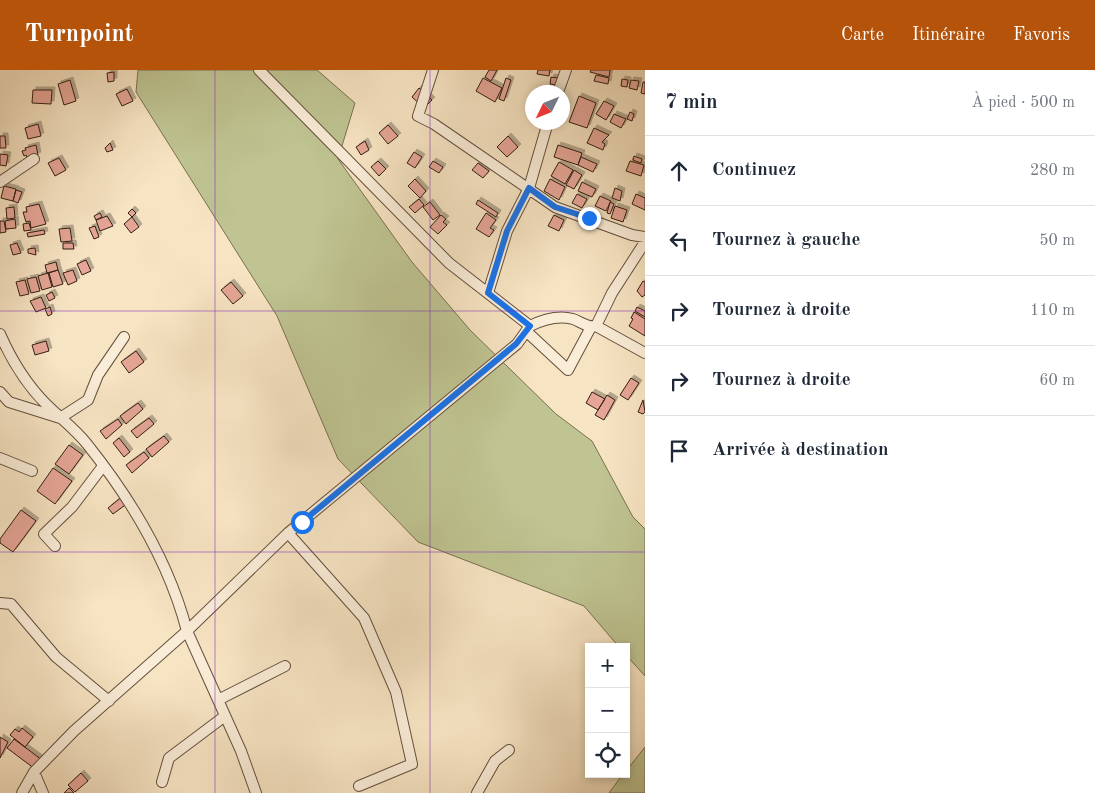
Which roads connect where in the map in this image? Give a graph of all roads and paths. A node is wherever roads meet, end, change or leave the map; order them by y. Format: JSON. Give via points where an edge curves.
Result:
{"nodes":[{"id":1,"x":260,"y":70,"type":"edge"},
{"id":2,"x":433,"y":70,"type":"edge"},
{"id":3,"x":566,"y":70,"type":"edge"},
{"id":4,"x":561,"y":85,"type":"edge"},
{"id":5,"x":546,"y":130,"type":"edge"},
{"id":6,"x":34,"y":160,"type":"dead end"},
{"id":7,"x":0,"y":182,"type":"edge"},
{"id":8,"x":529,"y":188,"type":"junction"},
{"id":9,"x":645,"y":238,"type":"edge"},
{"id":10,"x":645,"y":242,"type":"edge"},
{"id":11,"x":488,"y":293,"type":"junction"},
{"id":12,"x":594,"y":326,"type":"junction"},
{"id":13,"x":528,"y":329,"type":"junction"},
{"id":14,"x":0,"y":334,"type":"edge"},
{"id":15,"x":124,"y":337,"type":"dead end"},
{"id":16,"x":645,"y":353,"type":"edge"},
{"id":17,"x":0,"y":392,"type":"edge"},
{"id":18,"x":60,"y":418,"type":"junction"},
{"id":19,"x":0,"y":458,"type":"edge"},
{"id":20,"x":103,"y":466,"type":"junction"},
{"id":21,"x":32,"y":471,"type":"dead end"},
{"id":22,"x":288,"y":533,"type":"junction"},
{"id":23,"x":55,"y":546,"type":"dead end"},
{"id":24,"x":0,"y":603,"type":"edge"},
{"id":25,"x":182,"y":610,"type":"junction"},
{"id":26,"x":200,"y":617,"type":"junction"},
{"id":27,"x":187,"y":631,"type":"junction"},
{"id":28,"x":284,"y":666,"type":"dead end"},
{"id":29,"x":218,"y":700,"type":"junction"},
{"id":30,"x":109,"y":701,"type":"junction"},
{"id":31,"x":225,"y":716,"type":"junction"},
{"id":32,"x":509,"y":750,"type":"dead end"},
{"id":33,"x":34,"y":772,"type":"junction"},
{"id":34,"x":162,"y":782,"type":"dead end"},
{"id":35,"x":359,"y":786,"type":"dead end"},
{"id":36,"x":22,"y":793,"type":"edge"},
{"id":37,"x":43,"y":793,"type":"edge"},
{"id":38,"x":256,"y":793,"type":"edge"},
{"id":39,"x":477,"y":793,"type":"edge"}],
"edges":[{"from":1,"to":11,"type":"street","via":[[449,263]]},
{"from":2,"to":8,"type":"street","via":[[418,116]]},
{"from":3,"to":4,"type":"street"},
{"from":5,"to":8,"type":"street"},
{"from":6,"to":7,"type":"street"},
{"from":8,"to":9,"type":"street","via":[[555,207]]},
{"from":8,"to":11,"type":"street","via":[[507,231]]},
{"from":10,"to":12,"type":"street"},
{"from":11,"to":13,"type":"street"},
{"from":12,"to":13,"type":"street","via":[[572,319],[547,318]]},
{"from":12,"to":13,"type":"street","via":[[568,370]]},
{"from":12,"to":16,"type":"street"},
{"from":13,"to":22,"type":"street","via":[[516,344]]},
{"from":14,"to":18,"type":"street","via":[[27,382]]},
{"from":15,"to":18,"type":"street","via":[[98,375],[88,400]]},
{"from":17,"to":18,"type":"street","via":[[9,402]]},
{"from":18,"to":20,"type":"street","via":[[86,442]]},
{"from":19,"to":21,"type":"street"},
{"from":20,"to":23,"type":"street","via":[[72,507],[44,534]]},
{"from":20,"to":25,"type":"street","via":[[132,505],[157,549]]},
{"from":22,"to":26,"type":"street"},
{"from":22,"to":35,"type":"street","via":[[364,618],[396,692],[412,764]]},
{"from":24,"to":30,"type":"street","via":[[11,604],[56,657]]},
{"from":25,"to":26,"type":"street"},
{"from":25,"to":27,"type":"street"},
{"from":26,"to":27,"type":"street"},
{"from":27,"to":29,"type":"street"},
{"from":27,"to":30,"type":"street"},
{"from":28,"to":29,"type":"street"},
{"from":29,"to":31,"type":"street"},
{"from":30,"to":33,"type":"street","via":[[74,730]]},
{"from":31,"to":34,"type":"street","via":[[169,758]]},
{"from":31,"to":38,"type":"street"},
{"from":32,"to":39,"type":"street","via":[[494,761]]},
{"from":33,"to":36,"type":"street"},
{"from":33,"to":37,"type":"street"}]}
